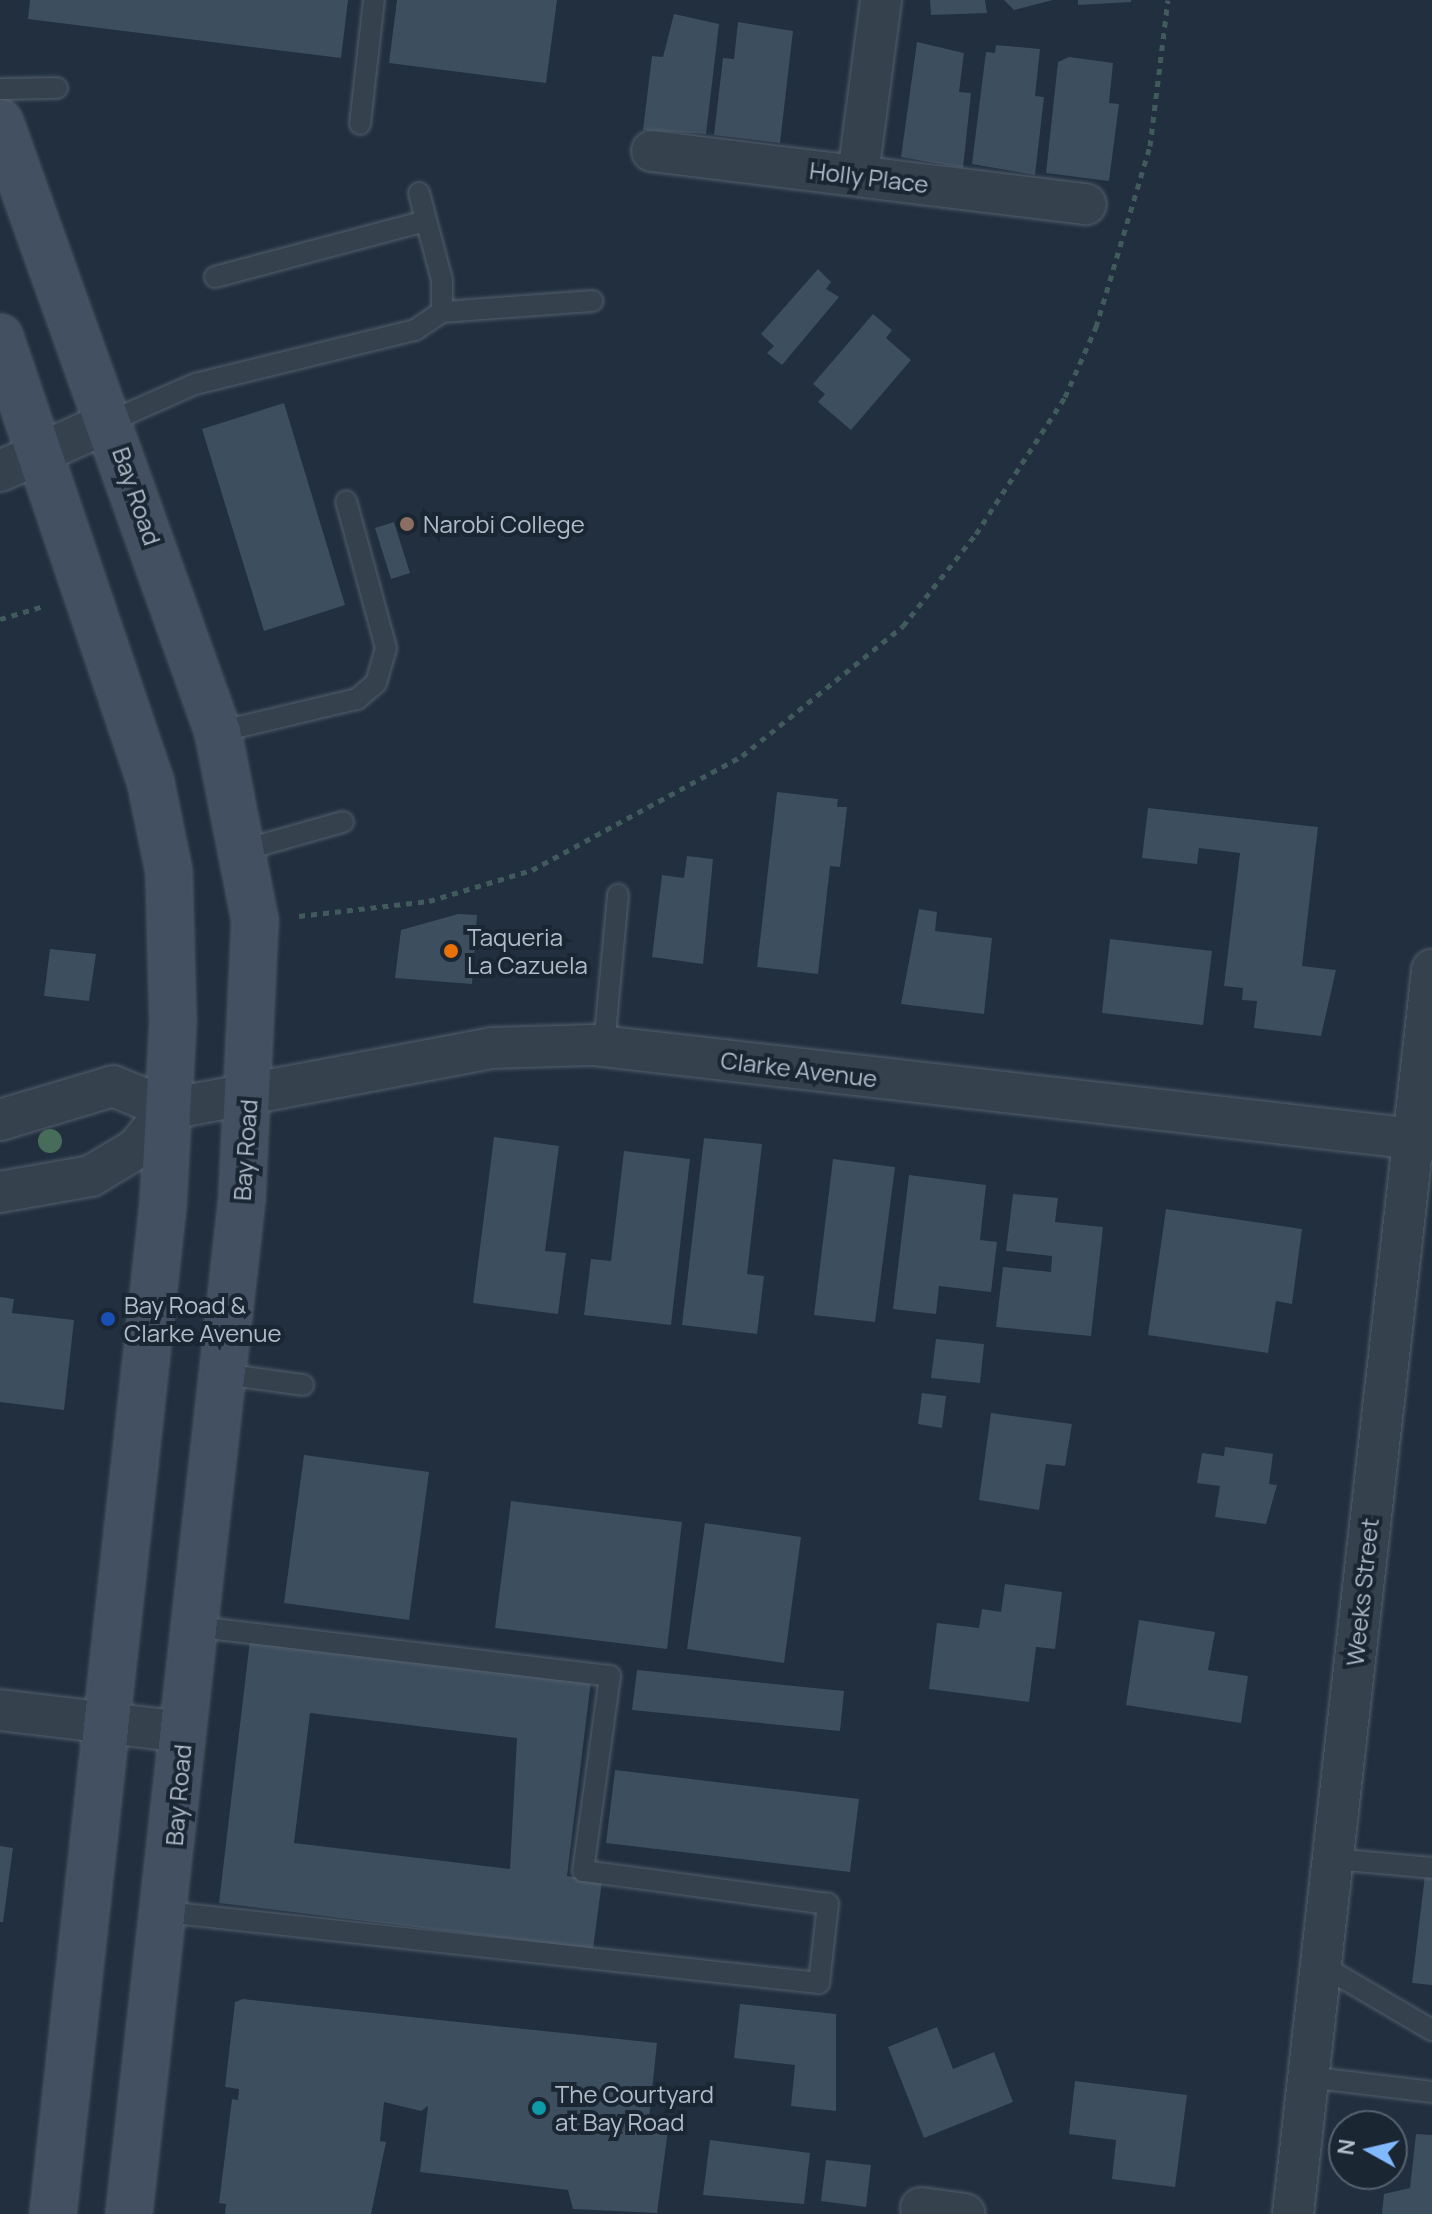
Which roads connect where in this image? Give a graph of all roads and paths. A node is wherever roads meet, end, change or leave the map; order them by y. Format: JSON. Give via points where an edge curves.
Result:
{"nodes":[{"id":1,"x":374,"y":0,"type":"edge"},
{"id":2,"x":881,"y":0,"type":"edge"},
{"id":3,"x":1168,"y":0,"type":"edge"},
{"id":4,"x":57,"y":88,"type":"dead end"},
{"id":5,"x":0,"y":89,"type":"edge"},
{"id":6,"x":0,"y":122,"type":"edge"},
{"id":7,"x":360,"y":124,"type":"dead end"},
{"id":8,"x":652,"y":151,"type":"dead end"},
{"id":9,"x":858,"y":175,"type":"junction"},
{"id":10,"x":419,"y":193,"type":"dead end"},
{"id":11,"x":1086,"y":204,"type":"dead end"},
{"id":12,"x":426,"y":221,"type":"junction"},
{"id":13,"x":215,"y":277,"type":"dead end"},
{"id":14,"x":593,"y":301,"type":"dead end"},
{"id":15,"x":442,"y":312,"type":"junction"},
{"id":16,"x":0,"y":337,"type":"edge"},
{"id":17,"x":111,"y":421,"type":"junction"},
{"id":18,"x":39,"y":453,"type":"junction"},
{"id":19,"x":0,"y":471,"type":"edge"},
{"id":20,"x":346,"y":501,"type":"dead end"},
{"id":21,"x":45,"y":605,"type":"dead end"},
{"id":22,"x":0,"y":619,"type":"edge"},
{"id":23,"x":218,"y":732,"type":"junction"},
{"id":24,"x":343,"y":822,"type":"dead end"},
{"id":25,"x":244,"y":850,"type":"junction"},
{"id":26,"x":618,"y":895,"type":"dead end"},
{"id":27,"x":255,"y":921,"type":"junction"},
{"id":28,"x":1432,"y":970,"type":"edge"},
{"id":29,"x":604,"y":1046,"type":"junction"},
{"id":30,"x":249,"y":1094,"type":"junction"},
{"id":31,"x":169,"y":1109,"type":"junction"},
{"id":32,"x":0,"y":1120,"type":"edge"},
{"id":33,"x":1422,"y":1140,"type":"edge"},
{"id":34,"x":0,"y":1192,"type":"edge"},
{"id":35,"x":223,"y":1374,"type":"junction"},
{"id":36,"x":303,"y":1385,"type":"dead end"},
{"id":37,"x":197,"y":1627,"type":"junction"},
{"id":38,"x":0,"y":1710,"type":"edge"},
{"id":39,"x":112,"y":1723,"type":"junction"},
{"id":40,"x":184,"y":1732,"type":"junction"},
{"id":41,"x":1334,"y":1859,"type":"junction"},
{"id":42,"x":1432,"y":1868,"type":"edge"},
{"id":43,"x":165,"y":1912,"type":"junction"},
{"id":44,"x":1321,"y":1965,"type":"junction"},
{"id":45,"x":1432,"y":2030,"type":"edge"},
{"id":46,"x":1308,"y":2077,"type":"junction"},
{"id":47,"x":1432,"y":2092,"type":"edge"},
{"id":48,"x":921,"y":2208,"type":"dead end"},
{"id":49,"x":53,"y":2214,"type":"edge"},
{"id":50,"x":129,"y":2214,"type":"edge"},
{"id":51,"x":965,"y":2214,"type":"edge"},
{"id":52,"x":1293,"y":2214,"type":"edge"}],
"edges":[{"from":1,"to":7,"type":"lane"},
{"from":2,"to":9,"type":"street"},
{"from":3,"to":27,"type":"path","via":[[1150,146],[1096,327],[1065,397],[976,534],[903,626],[742,756],[532,870],[429,901]]},
{"from":4,"to":5,"type":"lane"},
{"from":6,"to":17,"type":"main road","name":"Bay Road"},
{"from":8,"to":9,"type":"street","name":"Holly Place"},
{"from":9,"to":11,"type":"street","name":"Holly Place"},
{"from":10,"to":12,"type":"lane"},
{"from":12,"to":13,"type":"lane"},
{"from":12,"to":15,"type":"lane","via":[[442,280]]},
{"from":14,"to":15,"type":"lane"},
{"from":15,"to":17,"type":"lane","via":[[415,330],[195,384]]},
{"from":16,"to":18,"type":"main road"},
{"from":17,"to":18,"type":"street"},
{"from":17,"to":23,"type":"main road","name":"Bay Road"},
{"from":18,"to":19,"type":"street"},
{"from":18,"to":31,"type":"main road","via":[[163,823]]},
{"from":20,"to":23,"type":"lane","via":[[386,648],[376,683],[357,699]]},
{"from":21,"to":22,"type":"path"},
{"from":23,"to":25,"type":"main road","name":"Bay Road"},
{"from":24,"to":25,"type":"lane"},
{"from":25,"to":27,"type":"main road","name":"Bay Road"},
{"from":26,"to":29,"type":"lane"},
{"from":27,"to":30,"type":"main road","name":"Bay Road"},
{"from":28,"to":33,"type":"street","name":"Weeks Street"},
{"from":29,"to":30,"type":"street","name":"Clarke Avenue","via":[[491,1048]]},
{"from":29,"to":33,"type":"street","name":"Clarke Avenue"},
{"from":30,"to":31,"type":"street","name":"Clarke Avenue"},
{"from":30,"to":35,"type":"main road","name":"Bay Road"},
{"from":31,"to":32,"type":"street","via":[[113,1086]]},
{"from":31,"to":34,"type":"street","via":[[136,1149],[91,1176]]},
{"from":31,"to":39,"type":"main road"},
{"from":33,"to":41,"type":"street","name":"Weeks Street"},
{"from":35,"to":36,"type":"lane"},
{"from":35,"to":37,"type":"main road","name":"Bay Road"},
{"from":37,"to":40,"type":"main road","name":"Bay Road"},
{"from":37,"to":43,"type":"lane","via":[[610,1676],[583,1871],[828,1904],[819,1983]]},
{"from":38,"to":39,"type":"street"},
{"from":39,"to":40,"type":"street"},
{"from":39,"to":49,"type":"main road"},
{"from":40,"to":43,"type":"main road","name":"Bay Road"},
{"from":41,"to":42,"type":"lane"},
{"from":41,"to":44,"type":"street","name":"Weeks Street"},
{"from":43,"to":50,"type":"main road","name":"Bay Road"},
{"from":44,"to":45,"type":"lane"},
{"from":44,"to":46,"type":"street","name":"Weeks Street"},
{"from":46,"to":47,"type":"lane"},
{"from":46,"to":52,"type":"street","name":"Weeks Street"},
{"from":48,"to":51,"type":"street"}]}
